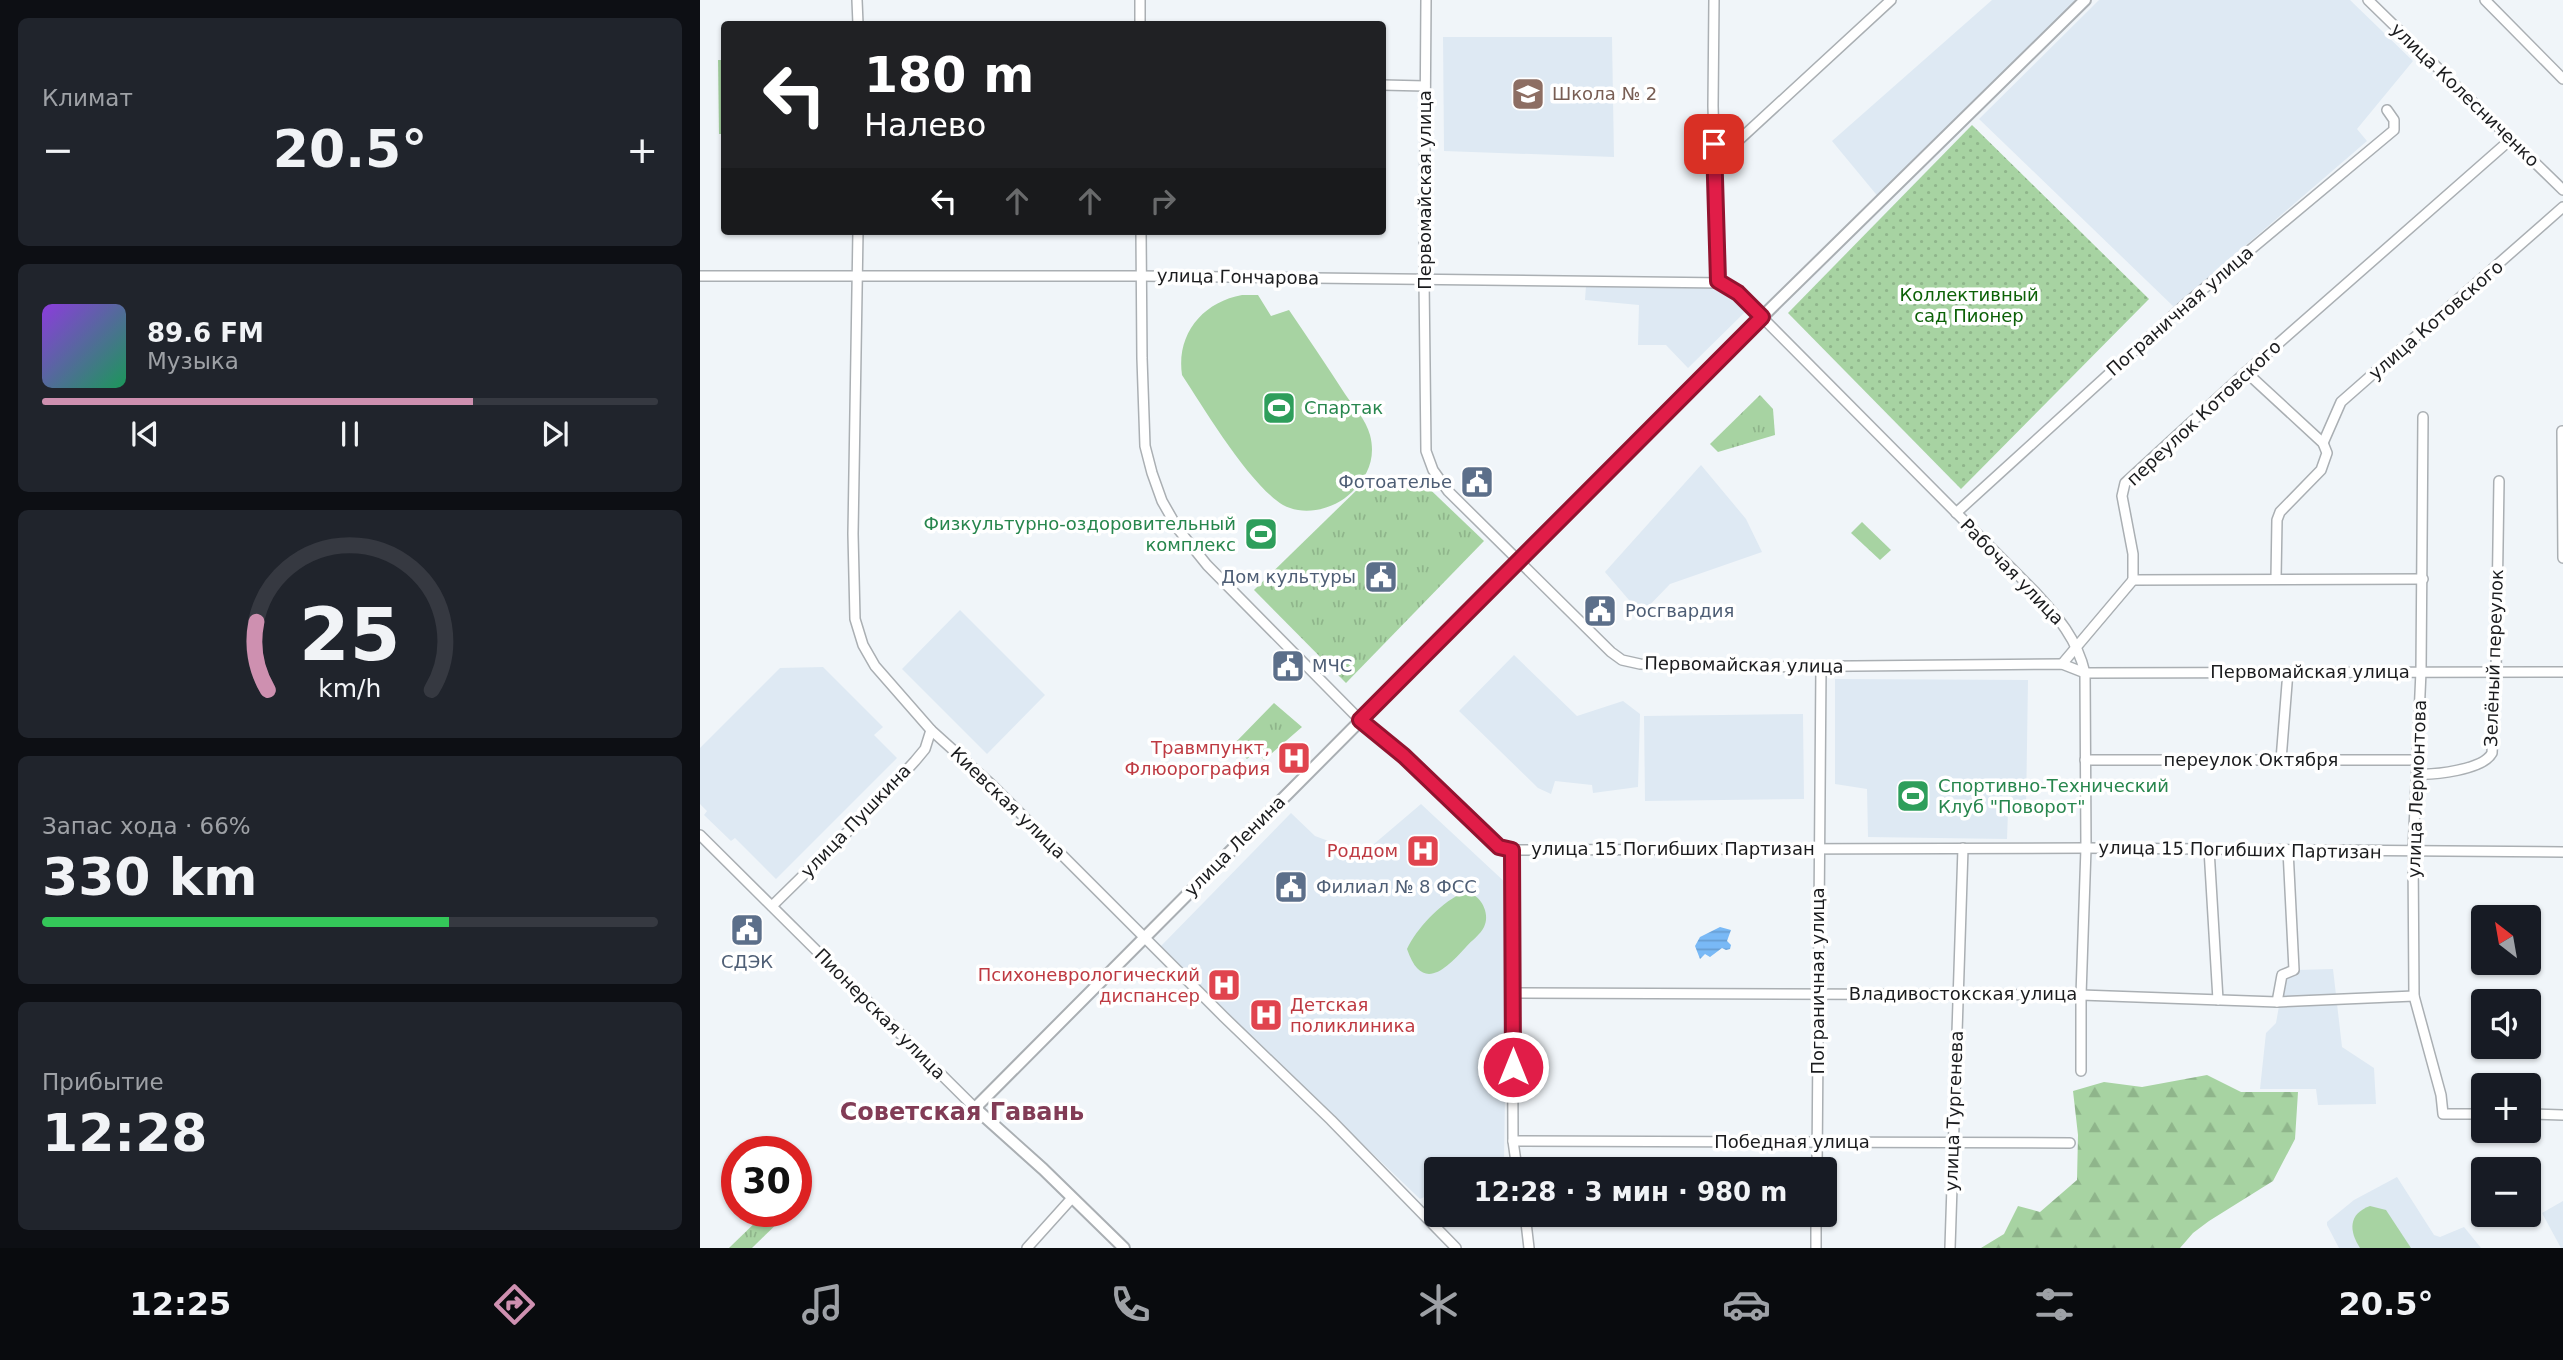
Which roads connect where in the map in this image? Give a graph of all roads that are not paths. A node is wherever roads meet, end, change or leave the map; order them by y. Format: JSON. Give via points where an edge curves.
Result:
{"nodes":[{"id":1,"x":857,"y":0,"type":"edge"},
{"id":2,"x":1140,"y":0,"type":"edge"},
{"id":3,"x":1426,"y":0,"type":"edge"},
{"id":4,"x":1714,"y":0,"type":"edge"},
{"id":5,"x":1891,"y":0,"type":"edge"},
{"id":6,"x":2085,"y":0,"type":"edge"},
{"id":7,"x":2368,"y":0,"type":"edge"},
{"id":8,"x":2485,"y":0,"type":"edge"},
{"id":9,"x":858,"y":21,"type":"edge"},
{"id":10,"x":1140,"y":21,"type":"edge"},
{"id":11,"x":2563,"y":79,"type":"edge"},
{"id":12,"x":1386,"y":85,"type":"edge"},
{"id":13,"x":1426,"y":86,"type":"junction"},
{"id":14,"x":2387,"y":110,"type":"dead end"},
{"id":15,"x":2510,"y":140,"type":"junction"},
{"id":16,"x":1714,"y":163,"type":"junction"},
{"id":17,"x":2563,"y":190,"type":"edge"},
{"id":18,"x":2563,"y":207,"type":"edge"},
{"id":19,"x":858,"y":235,"type":"edge"},
{"id":20,"x":1141,"y":235,"type":"edge"},
{"id":21,"x":700,"y":276,"type":"edge"},
{"id":22,"x":858,"y":276,"type":"junction"},
{"id":23,"x":1141,"y":276,"type":"junction"},
{"id":24,"x":1424,"y":279,"type":"junction"},
{"id":25,"x":1718,"y":281,"type":"junction"},
{"id":26,"x":1762,"y":317,"type":"junction"},
{"id":27,"x":2246,"y":372,"type":"junction"},
{"id":28,"x":2423,"y":417,"type":"dead end"},
{"id":29,"x":2562,"y":431,"type":"edge"},
{"id":30,"x":2323,"y":443,"type":"junction"},
{"id":31,"x":2499,"y":481,"type":"dead end"},
{"id":32,"x":1956,"y":513,"type":"junction"},
{"id":33,"x":2563,"y":558,"type":"edge"},
{"id":34,"x":1519,"y":561,"type":"junction"},
{"id":35,"x":2276,"y":578,"type":"junction"},
{"id":36,"x":2423,"y":579,"type":"junction"},
{"id":37,"x":2133,"y":580,"type":"junction"},
{"id":38,"x":2077,"y":647,"type":"junction"},
{"id":39,"x":2062,"y":664,"type":"junction"},
{"id":40,"x":1821,"y":667,"type":"junction"},
{"id":41,"x":2288,"y":671,"type":"junction"},
{"id":42,"x":2421,"y":671,"type":"junction"},
{"id":43,"x":2496,"y":672,"type":"junction"},
{"id":44,"x":2563,"y":672,"type":"edge"},
{"id":45,"x":2085,"y":673,"type":"junction"},
{"id":46,"x":1360,"y":720,"type":"junction"},
{"id":47,"x":931,"y":730,"type":"junction"},
{"id":48,"x":2281,"y":760,"type":"junction"},
{"id":49,"x":2417,"y":760,"type":"junction"},
{"id":50,"x":2085,"y":761,"type":"junction"},
{"id":51,"x":2417,"y":774,"type":"junction"},
{"id":52,"x":700,"y":835,"type":"edge"},
{"id":53,"x":1963,"y":848,"type":"junction"},
{"id":54,"x":2086,"y":848,"type":"junction"},
{"id":55,"x":1818,"y":849,"type":"junction"},
{"id":56,"x":2209,"y":849,"type":"junction"},
{"id":57,"x":1512,"y":850,"type":"junction"},
{"id":58,"x":2288,"y":850,"type":"junction"},
{"id":59,"x":2413,"y":852,"type":"junction"},
{"id":60,"x":2563,"y":852,"type":"edge"},
{"id":61,"x":772,"y":906,"type":"junction"},
{"id":62,"x":1144,"y":937,"type":"junction"},
{"id":63,"x":1512,"y":993,"type":"junction"},
{"id":64,"x":1818,"y":993,"type":"junction"},
{"id":65,"x":1958,"y":993,"type":"junction"},
{"id":66,"x":2081,"y":995,"type":"junction"},
{"id":67,"x":2414,"y":996,"type":"junction"},
{"id":68,"x":2218,"y":1000,"type":"junction"},
{"id":69,"x":2277,"y":1002,"type":"junction"},
{"id":70,"x":2081,"y":1071,"type":"dead end"},
{"id":71,"x":975,"y":1108,"type":"junction"},
{"id":72,"x":2471,"y":1114,"type":"edge"},
{"id":73,"x":2541,"y":1114,"type":"edge"},
{"id":74,"x":2563,"y":1115,"type":"edge"},
{"id":75,"x":1513,"y":1141,"type":"junction"},
{"id":76,"x":1817,"y":1142,"type":"junction"},
{"id":77,"x":1953,"y":1143,"type":"junction"},
{"id":78,"x":2070,"y":1143,"type":"dead end"},
{"id":79,"x":1515,"y":1157,"type":"edge"},
{"id":80,"x":1817,"y":1157,"type":"edge"},
{"id":81,"x":1072,"y":1198,"type":"junction"},
{"id":82,"x":1527,"y":1227,"type":"edge"},
{"id":83,"x":1816,"y":1227,"type":"edge"},
{"id":84,"x":1027,"y":1248,"type":"edge"},
{"id":85,"x":1124,"y":1248,"type":"edge"},
{"id":86,"x":1455,"y":1248,"type":"edge"},
{"id":87,"x":1529,"y":1248,"type":"edge"},
{"id":88,"x":1816,"y":1248,"type":"edge"},
{"id":89,"x":1950,"y":1248,"type":"edge"}],
"edges":[{"from":1,"to":9,"type":"street"},
{"from":2,"to":10,"type":"street"},
{"from":3,"to":13,"type":"street","name":"Первомайская улица"},
{"from":4,"to":16,"type":"street"},
{"from":5,"to":16,"type":"street"},
{"from":6,"to":26,"type":"main road","name":"улица Ленина"},
{"from":7,"to":15,"type":"street","name":"улица Колесниченко"},
{"from":8,"to":11,"type":"street"},
{"from":12,"to":13,"type":"street"},
{"from":13,"to":24,"type":"street","name":"Первомайская улица"},
{"from":14,"to":32,"type":"street","name":"Пограничная улица","via":[[2394,130],[2189,301]]},
{"from":15,"to":17,"type":"street","name":"улица Колесниченко"},
{"from":15,"to":27,"type":"street","name":"переулок Котовского"},
{"from":16,"to":25,"type":"street"},
{"from":18,"to":30,"type":"street","name":"улица Котовского","via":[[2341,402]]},
{"from":19,"to":22,"type":"street","name":"Киевская улица"},
{"from":20,"to":23,"type":"street","name":"улица 15 Погибших Партизан"},
{"from":21,"to":22,"type":"street","name":"улица Гончарова"},
{"from":22,"to":23,"type":"street","name":"улица Гончарова"},
{"from":22,"to":47,"type":"street","name":"Киевская улица","via":[[856,619],[875,666]]},
{"from":23,"to":24,"type":"street","name":"улица Гончарова"},
{"from":23,"to":46,"type":"street","name":"улица 15 Погибших Партизан","via":[[1145,446],[1162,501],[1207,565]]},
{"from":24,"to":25,"type":"street","name":"улица Гончарова"},
{"from":24,"to":34,"type":"street","name":"Первомайская улица","via":[[1426,451],[1448,491]]},
{"from":25,"to":26,"type":"street"},
{"from":26,"to":32,"type":"street","name":"Рабочая улица"},
{"from":26,"to":34,"type":"main road","name":"улица Ленина"},
{"from":27,"to":30,"type":"street"},
{"from":27,"to":37,"type":"street","name":"переулок Котовского","via":[[2122,489]]},
{"from":28,"to":36,"type":"street","name":"улица Лермонтова"},
{"from":29,"to":33,"type":"street"},
{"from":30,"to":35,"type":"street","name":"улица Котовского","via":[[2327,453],[2321,470],[2277,520]]},
{"from":31,"to":43,"type":"street","name":"Зелёный переулок"},
{"from":32,"to":38,"type":"street","name":"Рабочая улица","via":[[2063,622]]},
{"from":34,"to":40,"type":"street","name":"Первомайская улица","via":[[1622,660]]},
{"from":34,"to":46,"type":"main road","name":"улица Ленина"},
{"from":35,"to":36,"type":"street"},
{"from":35,"to":37,"type":"street"},
{"from":36,"to":42,"type":"street","name":"улица Лермонтова"},
{"from":37,"to":38,"type":"street"},
{"from":38,"to":39,"type":"street"},
{"from":38,"to":45,"type":"street","name":"Рабочая улица"},
{"from":39,"to":40,"type":"street","name":"Первомайская улица"},
{"from":39,"to":45,"type":"street","name":"Первомайская улица"},
{"from":40,"to":55,"type":"street","name":"Пограничная улица"},
{"from":41,"to":42,"type":"street","name":"Первомайская улица"},
{"from":41,"to":45,"type":"street","name":"Первомайская улица"},
{"from":41,"to":48,"type":"street"},
{"from":42,"to":43,"type":"street","name":"Первомайская улица"},
{"from":42,"to":49,"type":"street","name":"улица Лермонтова"},
{"from":43,"to":44,"type":"street","name":"Первомайская улица"},
{"from":43,"to":51,"type":"street","name":"Зелёный переулок","via":[[2489,759],[2441,774]]},
{"from":45,"to":50,"type":"street","name":"Рабочая улица"},
{"from":46,"to":57,"type":"street","name":"улица 15 Погибших Партизан","via":[[1499,847]]},
{"from":46,"to":62,"type":"main road","name":"улица Ленина"},
{"from":47,"to":61,"type":"street","name":"улица Пушкина","via":[[925,749],[900,778]]},
{"from":47,"to":62,"type":"street","name":"Киевская улица"},
{"from":48,"to":49,"type":"street","name":"переулок Октября"},
{"from":48,"to":50,"type":"street","name":"переулок Октября"},
{"from":49,"to":51,"type":"street","name":"улица Лермонтова"},
{"from":50,"to":54,"type":"street","name":"Рабочая улица"},
{"from":51,"to":59,"type":"street","name":"улица Лермонтова"},
{"from":52,"to":61,"type":"street","name":"Пионерская улица"},
{"from":53,"to":54,"type":"street","name":"улица 15 Погибших Партизан"},
{"from":53,"to":55,"type":"street","name":"улица 15 Погибших Партизан"},
{"from":53,"to":65,"type":"street","name":"улица Тургенева"},
{"from":54,"to":56,"type":"street","name":"улица 15 Погибших Партизан"},
{"from":54,"to":66,"type":"street","name":"Рабочая улица"},
{"from":55,"to":57,"type":"street","name":"улица 15 Погибших Партизан"},
{"from":55,"to":64,"type":"street","name":"Пограничная улица"},
{"from":56,"to":58,"type":"street","name":"улица 15 Погибших Партизан"},
{"from":56,"to":68,"type":"street"},
{"from":57,"to":63,"type":"street"},
{"from":58,"to":59,"type":"street","name":"улица 15 Погибших Партизан"},
{"from":58,"to":69,"type":"street","via":[[2294,970],[2282,975]]},
{"from":59,"to":60,"type":"street","name":"улица 15 Погибших Партизан"},
{"from":59,"to":67,"type":"street","name":"улица Лермонтова"},
{"from":61,"to":71,"type":"street","name":"Пионерская улица"},
{"from":62,"to":71,"type":"main road","name":"улица Ленина"},
{"from":62,"to":86,"type":"street","name":"Киевская улица","via":[[1331,1119]]},
{"from":63,"to":64,"type":"street","name":"Владивостокская улица"},
{"from":63,"to":75,"type":"street"},
{"from":64,"to":65,"type":"street","name":"Владивостокская улица"},
{"from":64,"to":76,"type":"street","name":"Пограничная улица"},
{"from":65,"to":66,"type":"street","name":"Владивостокская улица"},
{"from":65,"to":77,"type":"street","name":"улица Тургенева"},
{"from":66,"to":68,"type":"street","name":"Владивостокская улица"},
{"from":66,"to":70,"type":"street","name":"Рабочая улица"},
{"from":67,"to":69,"type":"street","name":"Владивостокская улица"},
{"from":67,"to":72,"type":"street","name":"улица Лермонтова","via":[[2443,1114]]},
{"from":68,"to":69,"type":"street","name":"Владивостокская улица"},
{"from":71,"to":81,"type":"main road","name":"Пионерская улица"},
{"from":73,"to":74,"type":"street"},
{"from":75,"to":76,"type":"street","name":"Победная улица"},
{"from":75,"to":79,"type":"street"},
{"from":76,"to":77,"type":"street","name":"Победная улица"},
{"from":76,"to":80,"type":"street","name":"Пограничная улица"},
{"from":77,"to":78,"type":"street","name":"Победная улица"},
{"from":77,"to":89,"type":"street","name":"улица Тургенева"},
{"from":81,"to":84,"type":"street"},
{"from":81,"to":85,"type":"main road","name":"Пионерская улица"},
{"from":82,"to":87,"type":"street"},
{"from":83,"to":88,"type":"street"}]}
